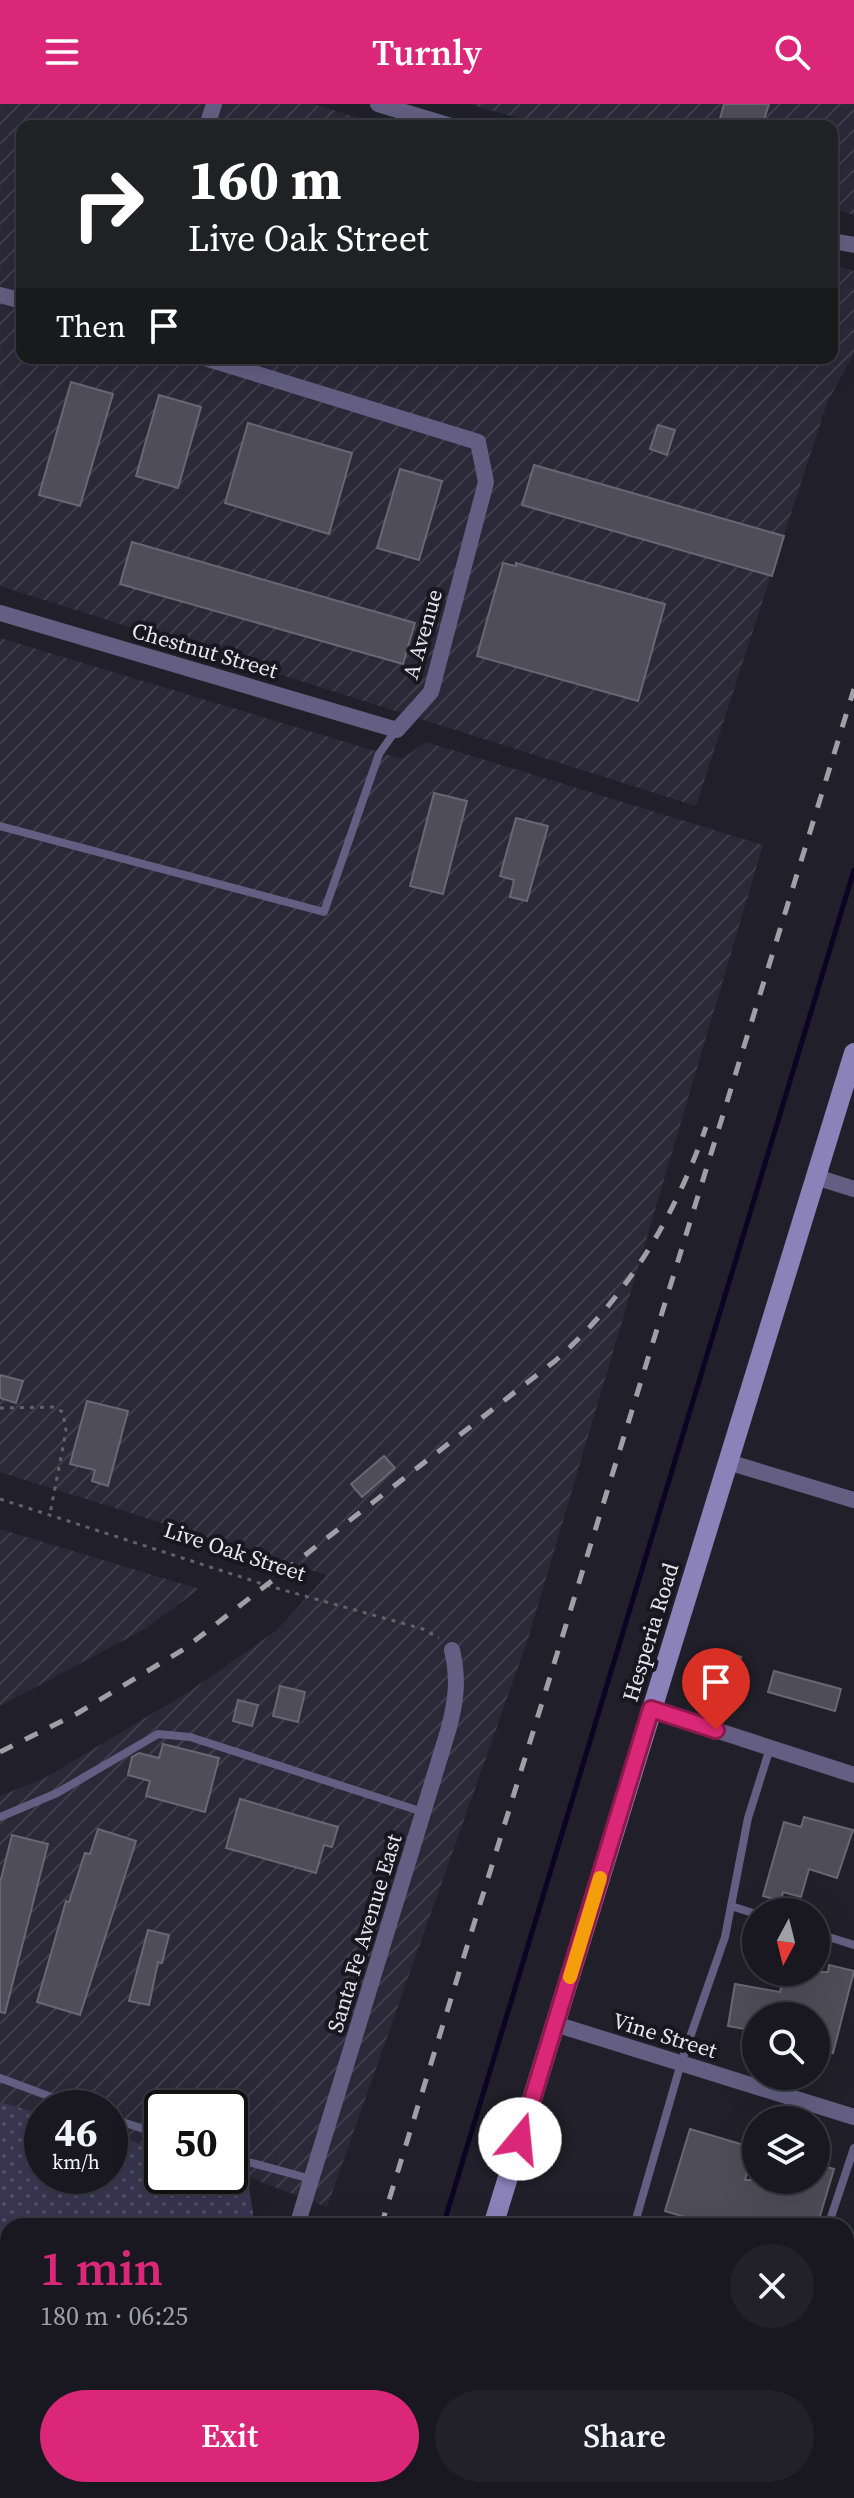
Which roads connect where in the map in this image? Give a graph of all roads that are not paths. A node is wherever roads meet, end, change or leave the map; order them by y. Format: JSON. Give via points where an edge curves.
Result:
{"nodes":[{"id":1,"x":378,"y":104,"type":"edge"},
{"id":2,"x":423,"y":120,"type":"edge"},
{"id":3,"x":224,"y":364,"type":"edge"},
{"id":4,"x":0,"y":613,"type":"edge"},
{"id":5,"x":397,"y":730,"type":"junction"},
{"id":6,"x":0,"y":826,"type":"edge"},
{"id":7,"x":854,"y":1053,"type":"edge"},
{"id":8,"x":816,"y":1177,"type":"junction"},
{"id":9,"x":854,"y":1189,"type":"edge"},
{"id":10,"x":728,"y":1462,"type":"junction"},
{"id":11,"x":854,"y":1500,"type":"edge"},
{"id":12,"x":452,"y":1650,"type":"road end"},
{"id":13,"x":651,"y":1709,"type":"junction"},
{"id":14,"x":770,"y":1748,"type":"junction"},
{"id":15,"x":854,"y":1775,"type":"edge"},
{"id":16,"x":423,"y":1813,"type":"junction"},
{"id":17,"x":0,"y":1817,"type":"edge"},
{"id":18,"x":731,"y":1906,"type":"junction"},
{"id":19,"x":742,"y":1910,"type":"edge"},
{"id":20,"x":830,"y":1937,"type":"edge"},
{"id":21,"x":854,"y":1945,"type":"edge"},
{"id":22,"x":555,"y":2024,"type":"junction"},
{"id":23,"x":681,"y":2063,"type":"junction"},
{"id":24,"x":0,"y":2078,"type":"edge"},
{"id":25,"x":32,"y":2090,"type":"edge"},
{"id":26,"x":854,"y":2117,"type":"edge"},
{"id":27,"x":854,"y":2148,"type":"edge"},
{"id":28,"x":248,"y":2162,"type":"edge"},
{"id":29,"x":311,"y":2179,"type":"junction"},
{"id":30,"x":299,"y":2218,"type":"edge"},
{"id":31,"x":495,"y":2218,"type":"edge"},
{"id":32,"x":636,"y":2218,"type":"edge"},
{"id":33,"x":831,"y":2218,"type":"edge"}],
"edges":[{"from":1,"to":2,"type":"street"},
{"from":3,"to":5,"type":"street","name":"A Avenue","via":[[478,442],[486,482],[431,692]]},
{"from":4,"to":5,"type":"street","name":"Chestnut Street"},
{"from":5,"to":6,"type":"lane","name":"A Avenue","via":[[379,754],[324,912]]},
{"from":7,"to":8,"type":"main road","name":"Hesperia Road"},
{"from":8,"to":9,"type":"street"},
{"from":8,"to":10,"type":"main road","name":"Hesperia Road"},
{"from":10,"to":11,"type":"street"},
{"from":10,"to":13,"type":"main road","name":"Hesperia Road"},
{"from":12,"to":16,"type":"street","name":"Santa Fe Avenue East","via":[[457,1699]]},
{"from":13,"to":14,"type":"street"},
{"from":13,"to":22,"type":"main road","name":"Hesperia Road"},
{"from":14,"to":15,"type":"street"},
{"from":14,"to":18,"type":"lane","via":[[748,1818]]},
{"from":16,"to":17,"type":"lane","via":[[190,1737],[158,1734],[57,1793]]},
{"from":16,"to":29,"type":"street","name":"Santa Fe Avenue East"},
{"from":18,"to":19,"type":"lane"},
{"from":18,"to":23,"type":"lane","via":[[711,1982]]},
{"from":20,"to":21,"type":"lane"},
{"from":22,"to":23,"type":"street","name":"Vine Street"},
{"from":22,"to":31,"type":"main road","name":"Hesperia Road"},
{"from":23,"to":26,"type":"street","name":"Vine Street"},
{"from":23,"to":32,"type":"lane"},
{"from":24,"to":25,"type":"lane"},
{"from":27,"to":33,"type":"lane"},
{"from":28,"to":29,"type":"lane"},
{"from":29,"to":30,"type":"street","name":"Santa Fe Avenue East"}]}
